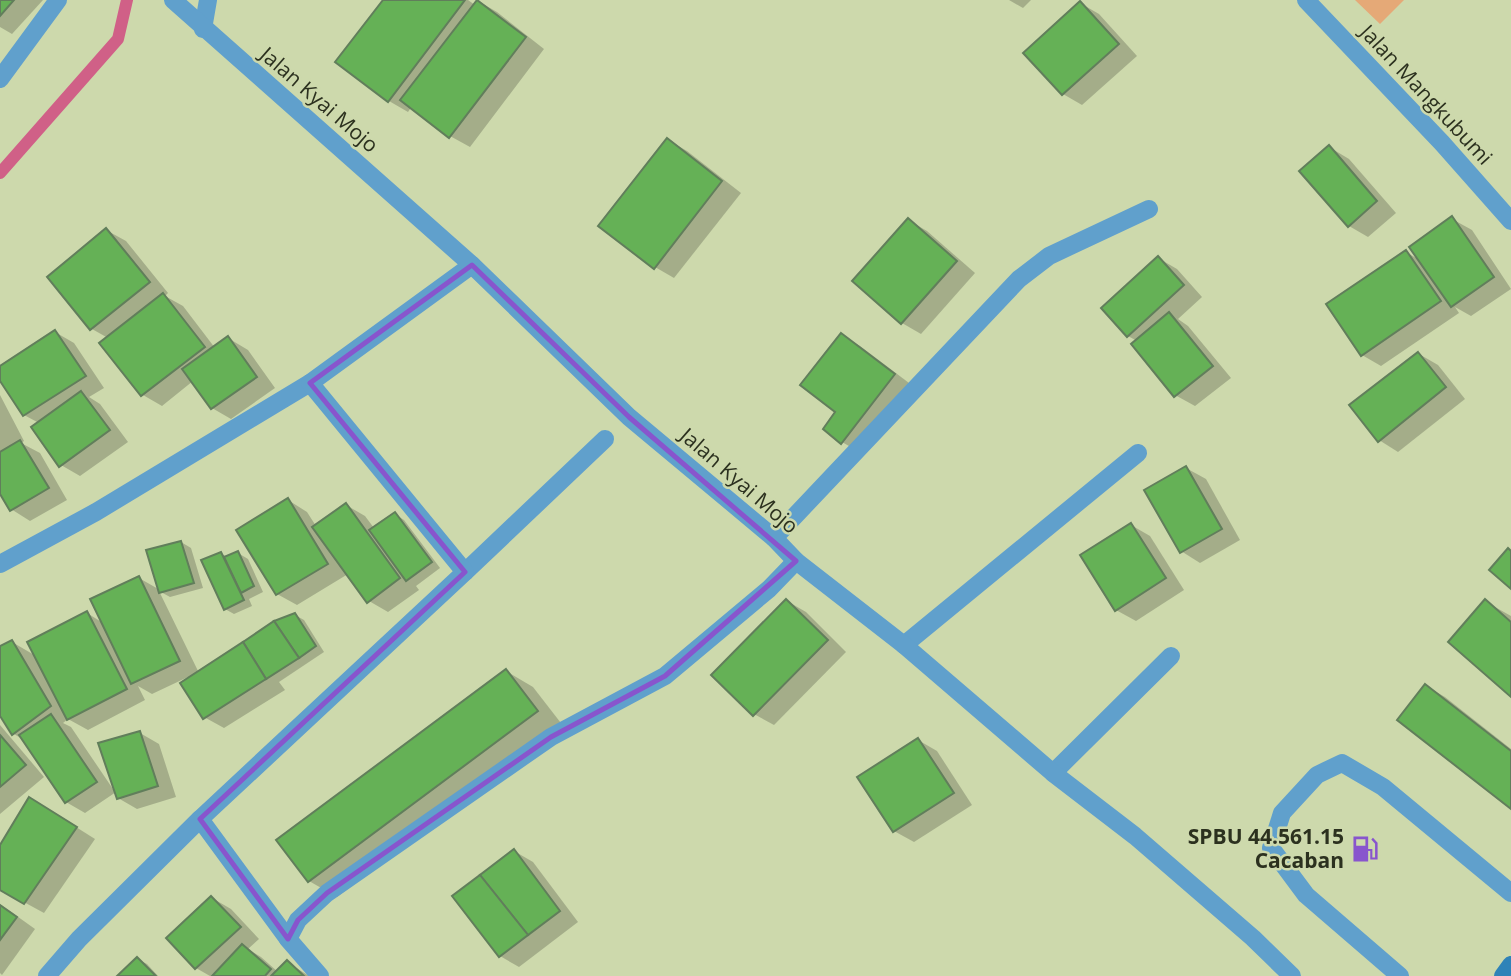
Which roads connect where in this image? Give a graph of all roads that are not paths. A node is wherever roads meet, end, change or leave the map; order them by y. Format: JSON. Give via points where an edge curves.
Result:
{"nodes":[{"id":1,"x":58,"y":0,"type":"edge"},
{"id":2,"x":208,"y":0,"type":"edge"},
{"id":3,"x":1306,"y":0,"type":"edge"},
{"id":4,"x":176,"y":2,"type":"edge"},
{"id":5,"x":203,"y":29,"type":"junction"},
{"id":6,"x":0,"y":79,"type":"edge"},
{"id":7,"x":1149,"y":209,"type":"dead end"},
{"id":8,"x":1511,"y":221,"type":"edge"},
{"id":9,"x":472,"y":265,"type":"junction"},
{"id":10,"x":310,"y":383,"type":"junction"},
{"id":11,"x":605,"y":439,"type":"dead end"},
{"id":12,"x":1138,"y":453,"type":"dead end"},
{"id":13,"x":774,"y":538,"type":"junction"},
{"id":14,"x":796,"y":561,"type":"junction"},
{"id":15,"x":0,"y":564,"type":"edge"},
{"id":16,"x":465,"y":572,"type":"junction"},
{"id":17,"x":904,"y":645,"type":"junction"},
{"id":18,"x":1171,"y":656,"type":"dead end"},
{"id":19,"x":1053,"y":773,"type":"junction"},
{"id":20,"x":200,"y":819,"type":"junction"},
{"id":21,"x":1511,"y":893,"type":"edge"},
{"id":22,"x":288,"y":939,"type":"junction"},
{"id":23,"x":1511,"y":965,"type":"edge"},
{"id":24,"x":47,"y":976,"type":"edge"},
{"id":25,"x":320,"y":976,"type":"edge"},
{"id":26,"x":1292,"y":976,"type":"edge"},
{"id":27,"x":1399,"y":976,"type":"edge"},
{"id":28,"x":1503,"y":976,"type":"edge"}],
"edges":[{"from":1,"to":6,"type":"street"},
{"from":2,"to":5,"type":"street"},
{"from":3,"to":8,"type":"street","name":"Jalan Mangkubumi"},
{"from":4,"to":5,"type":"street","name":"Jalan Kyai Mojo"},
{"from":5,"to":9,"type":"street","name":"Jalan Kyai Mojo"},
{"from":7,"to":13,"type":"street","via":[[1049,256],[1019,279]]},
{"from":9,"to":10,"type":"street"},
{"from":9,"to":13,"type":"street","name":"Jalan Kyai Mojo","via":[[629,417]]},
{"from":10,"to":15,"type":"street"},
{"from":10,"to":16,"type":"street"},
{"from":11,"to":16,"type":"street"},
{"from":12,"to":17,"type":"street"},
{"from":13,"to":14,"type":"street","name":"Jalan Kyai Mojo"},
{"from":14,"to":17,"type":"street","name":"Jalan Kyai Mojo"},
{"from":14,"to":22,"type":"street","via":[[665,676],[551,737],[338,885],[298,920]]},
{"from":16,"to":20,"type":"street"},
{"from":17,"to":19,"type":"street","name":"Jalan Kyai Mojo"},
{"from":18,"to":19,"type":"street"},
{"from":19,"to":26,"type":"street","name":"Jalan Kyai Mojo","via":[[1135,836]]},
{"from":20,"to":22,"type":"street"},
{"from":20,"to":24,"type":"street"},
{"from":21,"to":27,"type":"street","via":[[1383,787],[1342,763],[1317,775],[1282,813],[1270,848],[1306,895]]},
{"from":22,"to":25,"type":"street"},
{"from":23,"to":28,"type":"main road"}]}
